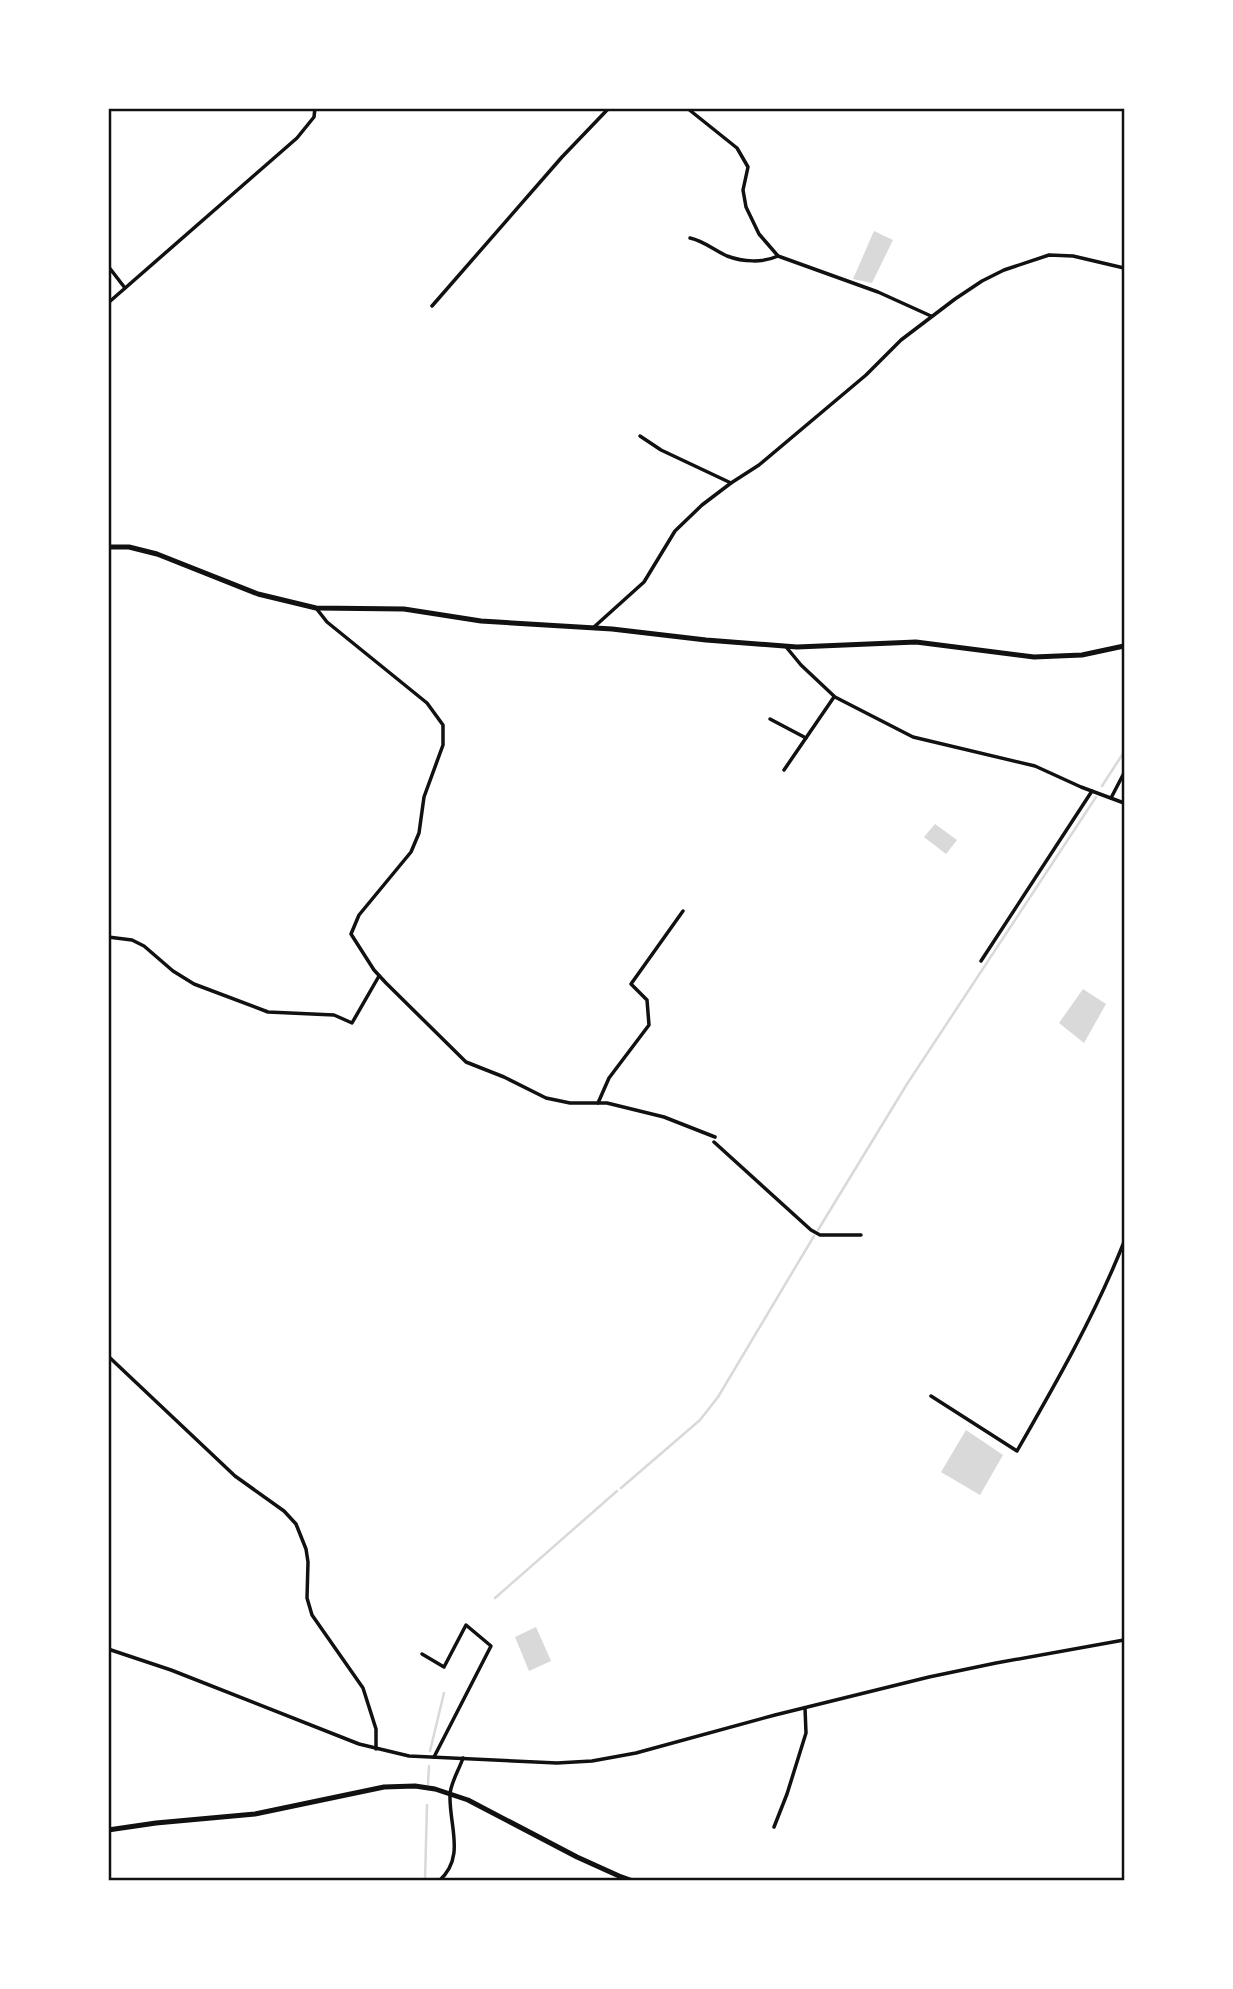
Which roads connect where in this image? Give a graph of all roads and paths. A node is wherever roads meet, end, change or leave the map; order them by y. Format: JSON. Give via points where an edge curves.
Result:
{"nodes":[{"id":1,"x":315,"y":108,"type":"edge"},
{"id":2,"x":608,"y":108,"type":"edge"},
{"id":3,"x":687,"y":108,"type":"edge"},
{"id":4,"x":690,"y":238,"type":"dead end"},
{"id":5,"x":778,"y":256,"type":"junction"},
{"id":6,"x":108,"y":266,"type":"edge"},
{"id":7,"x":1125,"y":268,"type":"edge"},
{"id":8,"x":125,"y":288,"type":"junction"},
{"id":9,"x":108,"y":303,"type":"edge"},
{"id":10,"x":432,"y":306,"type":"dead end"},
{"id":11,"x":931,"y":316,"type":"junction"},
{"id":12,"x":640,"y":436,"type":"dead end"},
{"id":13,"x":730,"y":482,"type":"junction"},
{"id":14,"x":108,"y":547,"type":"edge"},
{"id":15,"x":316,"y":608,"type":"junction"},
{"id":16,"x":592,"y":629,"type":"junction"},
{"id":17,"x":785,"y":646,"type":"junction"},
{"id":18,"x":1125,"y":646,"type":"edge"},
{"id":19,"x":835,"y":697,"type":"junction"},
{"id":20,"x":770,"y":719,"type":"dead end"},
{"id":21,"x":806,"y":738,"type":"junction"},
{"id":22,"x":783,"y":770,"type":"dead end"},
{"id":23,"x":1125,"y":773,"type":"edge"},
{"id":24,"x":1092,"y":791,"type":"junction"},
{"id":25,"x":1114,"y":799,"type":"junction"},
{"id":26,"x":1125,"y":803,"type":"edge"},
{"id":27,"x":682,"y":911,"type":"dead end"},
{"id":28,"x":108,"y":937,"type":"edge"},
{"id":29,"x":981,"y":961,"type":"dead end"},
{"id":30,"x":379,"y":976,"type":"junction"},
{"id":31,"x":598,"y":1103,"type":"junction"},
{"id":32,"x":861,"y":1235,"type":"dead end"},
{"id":33,"x":1125,"y":1242,"type":"edge"},
{"id":34,"x":108,"y":1356,"type":"edge"},
{"id":35,"x":931,"y":1396,"type":"dead end"},
{"id":36,"x":1125,"y":1640,"type":"edge"},
{"id":37,"x":108,"y":1649,"type":"edge"},
{"id":38,"x":422,"y":1654,"type":"dead end"},
{"id":39,"x":805,"y":1708,"type":"junction"},
{"id":40,"x":376,"y":1749,"type":"junction"},
{"id":41,"x":435,"y":1758,"type":"junction"},
{"id":42,"x":463,"y":1758,"type":"junction"},
{"id":43,"x":450,"y":1793,"type":"junction"},
{"id":44,"x":774,"y":1827,"type":"dead end"},
{"id":45,"x":108,"y":1830,"type":"edge"},
{"id":46,"x":439,"y":1881,"type":"edge"},
{"id":47,"x":633,"y":1881,"type":"edge"}],
"edges":[{"from":1,"to":8,"type":"street","via":[[314,117],[297,138]]},
{"from":2,"to":10,"type":"street"},
{"from":3,"to":5,"type":"street","via":[[737,148],[748,167],[743,190],[746,207],[759,234]]},
{"from":4,"to":5,"type":"street","via":[[729,257],[765,262]]},
{"from":5,"to":11,"type":"street"},
{"from":6,"to":8,"type":"street"},
{"from":7,"to":11,"type":"street","via":[[1049,255],[982,281]]},
{"from":8,"to":9,"type":"street"},
{"from":11,"to":13,"type":"street","via":[[759,465]]},
{"from":12,"to":13,"type":"street"},
{"from":13,"to":16,"type":"street","via":[[676,531],[644,582]]},
{"from":14,"to":15,"type":"main road","via":[[157,554],[258,594]]},
{"from":15,"to":16,"type":"main road","via":[[404,608],[481,621]]},
{"from":15,"to":30,"type":"street","via":[[427,703],[443,725],[443,745],[411,852],[359,915],[351,934]]},
{"from":16,"to":17,"type":"main road"},
{"from":17,"to":18,"type":"main road","via":[[916,642],[1034,657],[1082,655]]},
{"from":17,"to":19,"type":"street"},
{"from":19,"to":21,"type":"street"},
{"from":19,"to":24,"type":"street","via":[[913,737],[1035,766]]},
{"from":20,"to":21,"type":"street"},
{"from":21,"to":22,"type":"street"},
{"from":23,"to":25,"type":"street"},
{"from":24,"to":25,"type":"street"},
{"from":24,"to":29,"type":"street"},
{"from":25,"to":26,"type":"street"},
{"from":27,"to":31,"type":"street","via":[[631,984],[647,1000],[649,1025],[609,1078]]},
{"from":28,"to":30,"type":"street","via":[[132,940],[194,984],[268,1012],[334,1015],[352,1023]]},
{"from":30,"to":31,"type":"street","via":[[466,1062],[546,1098]]},
{"from":31,"to":32,"type":"street","via":[[664,1117],[715,1140],[811,1230],[820,1235]]},
{"from":33,"to":35,"type":"street","via":[[1065,1368],[1017,1451]]},
{"from":34,"to":40,"type":"street","via":[[235,1476],[296,1524],[306,1549],[312,1615],[363,1688],[376,1729]]},
{"from":36,"to":39,"type":"street","via":[[996,1663]]},
{"from":37,"to":40,"type":"street"},
{"from":38,"to":41,"type":"street","via":[[444,1667],[466,1625],[491,1646]]},
{"from":39,"to":42,"type":"street","via":[[592,1761]]},
{"from":39,"to":44,"type":"street","via":[[806,1733]]},
{"from":40,"to":41,"type":"street"},
{"from":41,"to":42,"type":"street"},
{"from":42,"to":43,"type":"street"},
{"from":43,"to":45,"type":"main road","via":[[415,1786],[384,1787],[255,1814]]},
{"from":43,"to":46,"type":"street","via":[[454,1859]]},
{"from":43,"to":47,"type":"main road"}]}
